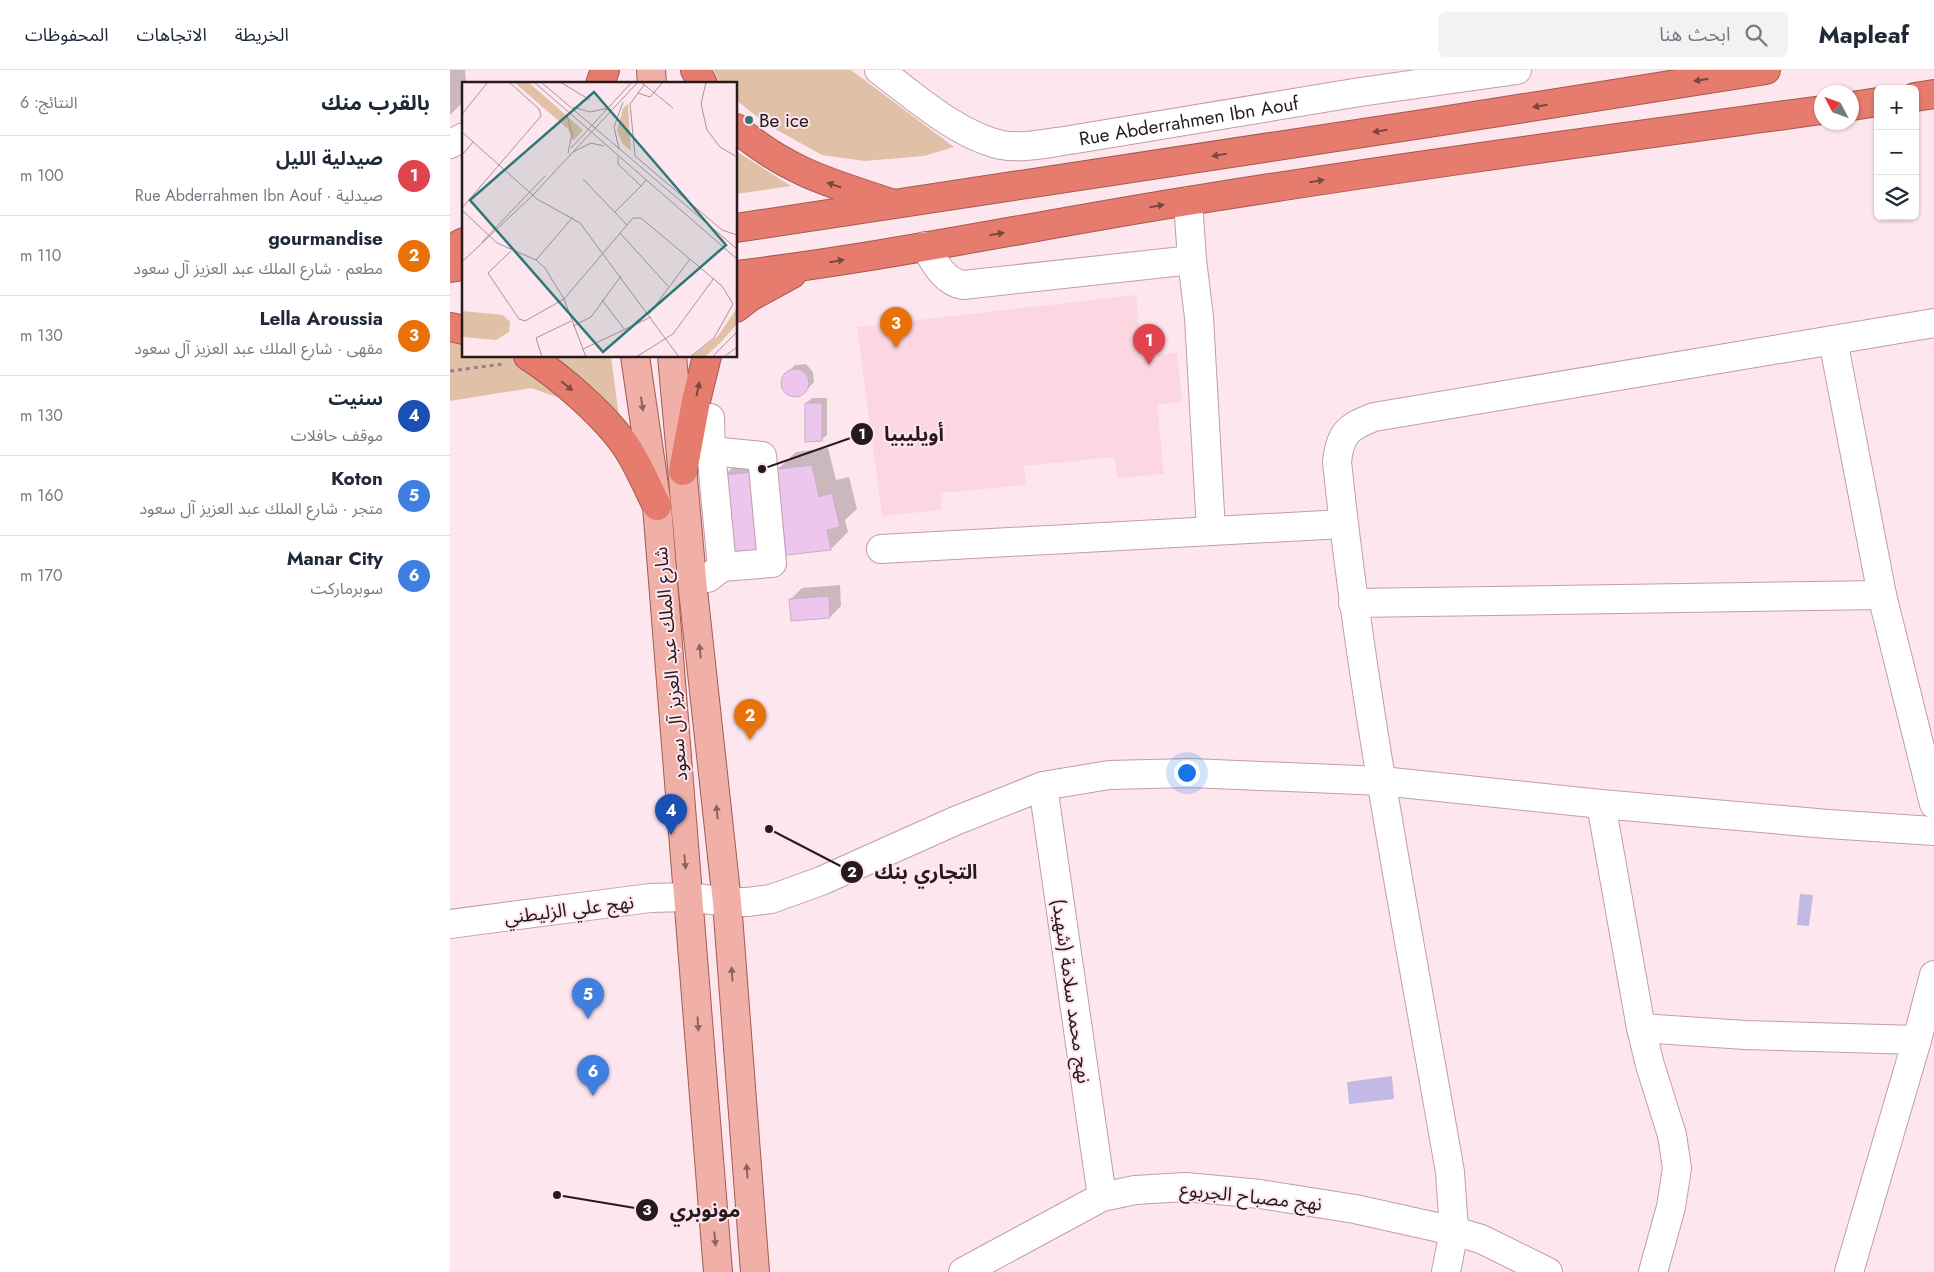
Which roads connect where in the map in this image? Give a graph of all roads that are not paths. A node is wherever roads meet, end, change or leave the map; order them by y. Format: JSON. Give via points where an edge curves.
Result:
{"nodes":[{"id":1,"x":605,"y":70,"type":"edge"},
{"id":2,"x":695,"y":70,"type":"edge"},
{"id":3,"x":879,"y":70,"type":"edge"},
{"id":4,"x":1517,"y":70,"type":"edge"},
{"id":5,"x":1766,"y":70,"type":"edge"},
{"id":6,"x":601,"y":82,"type":"edge"},
{"id":7,"x":702,"y":82,"type":"edge"},
{"id":8,"x":1934,"y":94,"type":"edge"},
{"id":9,"x":1919,"y":96,"type":"edge"},
{"id":10,"x":1874,"y":103,"type":"edge"},
{"id":11,"x":1859,"y":105,"type":"edge"},
{"id":12,"x":1814,"y":111,"type":"edge"},
{"id":13,"x":738,"y":130,"type":"edge"},
{"id":14,"x":462,"y":138,"type":"edge"},
{"id":15,"x":450,"y":144,"type":"edge"},
{"id":16,"x":1188,"y":201,"type":"junction"},
{"id":17,"x":898,"y":205,"type":"junction"},
{"id":18,"x":738,"y":228,"type":"edge"},
{"id":19,"x":462,"y":243,"type":"edge"},
{"id":20,"x":925,"y":246,"type":"junction"},
{"id":21,"x":450,"y":248,"type":"edge"},
{"id":22,"x":1192,"y":260,"type":"junction"},
{"id":23,"x":807,"y":266,"type":"junction"},
{"id":24,"x":738,"y":275,"type":"edge"},
{"id":25,"x":738,"y":306,"type":"edge"},
{"id":26,"x":1934,"y":323,"type":"edge"},
{"id":27,"x":1833,"y":340,"type":"junction"},
{"id":28,"x":531,"y":358,"type":"edge"},
{"id":29,"x":635,"y":358,"type":"edge"},
{"id":30,"x":672,"y":358,"type":"edge"},
{"id":31,"x":707,"y":358,"type":"edge"},
{"id":32,"x":710,"y":418,"type":"dead end"},
{"id":33,"x":711,"y":451,"type":"junction"},
{"id":34,"x":683,"y":471,"type":"junction"},
{"id":35,"x":657,"y":506,"type":"junction"},
{"id":36,"x":1343,"y":524,"type":"junction"},
{"id":37,"x":1211,"y":531,"type":"junction"},
{"id":38,"x":881,"y":549,"type":"dead end"},
{"id":39,"x":722,"y":567,"type":"junction"},
{"id":40,"x":693,"y":590,"type":"junction"},
{"id":41,"x":1882,"y":595,"type":"junction"},
{"id":42,"x":1353,"y":604,"type":"junction"},
{"id":43,"x":1382,"y":781,"type":"junction"},
{"id":44,"x":1043,"y":786,"type":"junction"},
{"id":45,"x":1601,"y":804,"type":"junction"},
{"id":46,"x":1934,"y":804,"type":"edge"},
{"id":47,"x":1934,"y":831,"type":"edge"},
{"id":48,"x":688,"y":897,"type":"junction"},
{"id":49,"x":727,"y":902,"type":"junction"},
{"id":50,"x":450,"y":924,"type":"edge"},
{"id":51,"x":1934,"y":975,"type":"edge"},
{"id":52,"x":1641,"y":1028,"type":"junction"},
{"id":53,"x":1917,"y":1040,"type":"junction"},
{"id":54,"x":1102,"y":1196,"type":"junction"},
{"id":55,"x":1454,"y":1231,"type":"junction"},
{"id":56,"x":718,"y":1272,"type":"edge"},
{"id":57,"x":755,"y":1272,"type":"edge"},
{"id":58,"x":963,"y":1272,"type":"edge"},
{"id":59,"x":1446,"y":1272,"type":"edge"},
{"id":60,"x":1548,"y":1272,"type":"edge"},
{"id":61,"x":1654,"y":1272,"type":"edge"},
{"id":62,"x":1849,"y":1272,"type":"edge"}],
"edges":[{"from":1,"to":6,"type":"highway"},
{"from":2,"to":7,"type":"highway"},
{"from":3,"to":4,"type":"street","name":"Rue Abderrahmen Ibn Aouf","via":[[964,130],[1001,145],[1022,146]]},
{"from":5,"to":17,"type":"highway","one_way":true},
{"from":8,"to":9,"type":"highway"},
{"from":10,"to":11,"type":"highway"},
{"from":16,"to":12,"type":"highway","one_way":true},
{"from":17,"to":13,"type":"highway","one_way":true,"via":[[813,177],[758,146]]},
{"from":14,"to":15,"type":"street"},
{"from":20,"to":16,"type":"highway","one_way":true},
{"from":16,"to":22,"type":"street"},
{"from":17,"to":18,"type":"highway"},
{"from":19,"to":21,"type":"highway"},
{"from":20,"to":22,"type":"street","via":[[951,281],[963,285]]},
{"from":23,"to":20,"type":"highway","one_way":true},
{"from":22,"to":37,"type":"street","via":[[1199,317]]},
{"from":23,"to":24,"type":"highway"},
{"from":23,"to":25,"type":"highway"},
{"from":26,"to":27,"type":"street"},
{"from":27,"to":36,"type":"street","via":[[1374,417],[1345,434],[1338,445],[1336,462]]},
{"from":27,"to":41,"type":"street"},
{"from":28,"to":35,"type":"highway","one_way":true,"via":[[576,394],[618,436]]},
{"from":29,"to":35,"type":"main road","name":"شارع الملك عبد العزيز آل سعود","one_way":true},
{"from":30,"to":34,"type":"main road","name":"شارع الملك عبد العزيز آل سعود"},
{"from":34,"to":31,"type":"highway","one_way":true},
{"from":32,"to":33,"type":"street"},
{"from":33,"to":39,"type":"street"},
{"from":33,"to":39,"type":"street","via":[[762,456],[772,562]]},
{"from":34,"to":40,"type":"main road","name":"شارع الملك عبد العزيز آل سعود"},
{"from":35,"to":48,"type":"main road","name":"شارع الملك عبد العزيز آل سعود","one_way":true},
{"from":36,"to":37,"type":"street"},
{"from":36,"to":42,"type":"street"},
{"from":37,"to":38,"type":"street"},
{"from":39,"to":40,"type":"street"},
{"from":49,"to":40,"type":"main road","name":"شارع الملك عبد العزيز آل سعود","one_way":true},
{"from":41,"to":42,"type":"street"},
{"from":41,"to":46,"type":"street"},
{"from":42,"to":43,"type":"street"},
{"from":43,"to":44,"type":"street","name":"نهج علي الزليطني","via":[[1182,773],[1109,775]]},
{"from":43,"to":45,"type":"street","name":"نهج علي الزليطني"},
{"from":43,"to":55,"type":"street","via":[[1450,1172]]},
{"from":44,"to":49,"type":"street","name":"نهج علي الزليطني","via":[[955,820],[821,881],[771,899]]},
{"from":44,"to":54,"type":"street","name":"نهج محمد سلامة (شهيد)"},
{"from":45,"to":47,"type":"street","name":"نهج علي الزليطني"},
{"from":45,"to":52,"type":"street"},
{"from":48,"to":49,"type":"street","name":"نهج علي الزليطني"},
{"from":48,"to":50,"type":"street","name":"نهج علي الزليطني","via":[[650,898]]},
{"from":48,"to":56,"type":"main road","name":"شارع الملك عبد العزيز آل سعود","one_way":true},
{"from":57,"to":49,"type":"main road","name":"شارع الملك عبد العزيز آل سعود","one_way":true},
{"from":51,"to":53,"type":"street"},
{"from":52,"to":53,"type":"street"},
{"from":52,"to":61,"type":"street","via":[[1672,1135],[1678,1168]]},
{"from":53,"to":62,"type":"street"},
{"from":54,"to":55,"type":"street","name":"نهج مصباح الجربوع","via":[[1186,1187],[1260,1194],[1355,1209]]},
{"from":54,"to":58,"type":"street","name":"نهج مصباح الجربوع"},
{"from":55,"to":59,"type":"street"},
{"from":55,"to":60,"type":"street","name":"نهج مصباح الجربوع","via":[[1481,1239]]}]}
